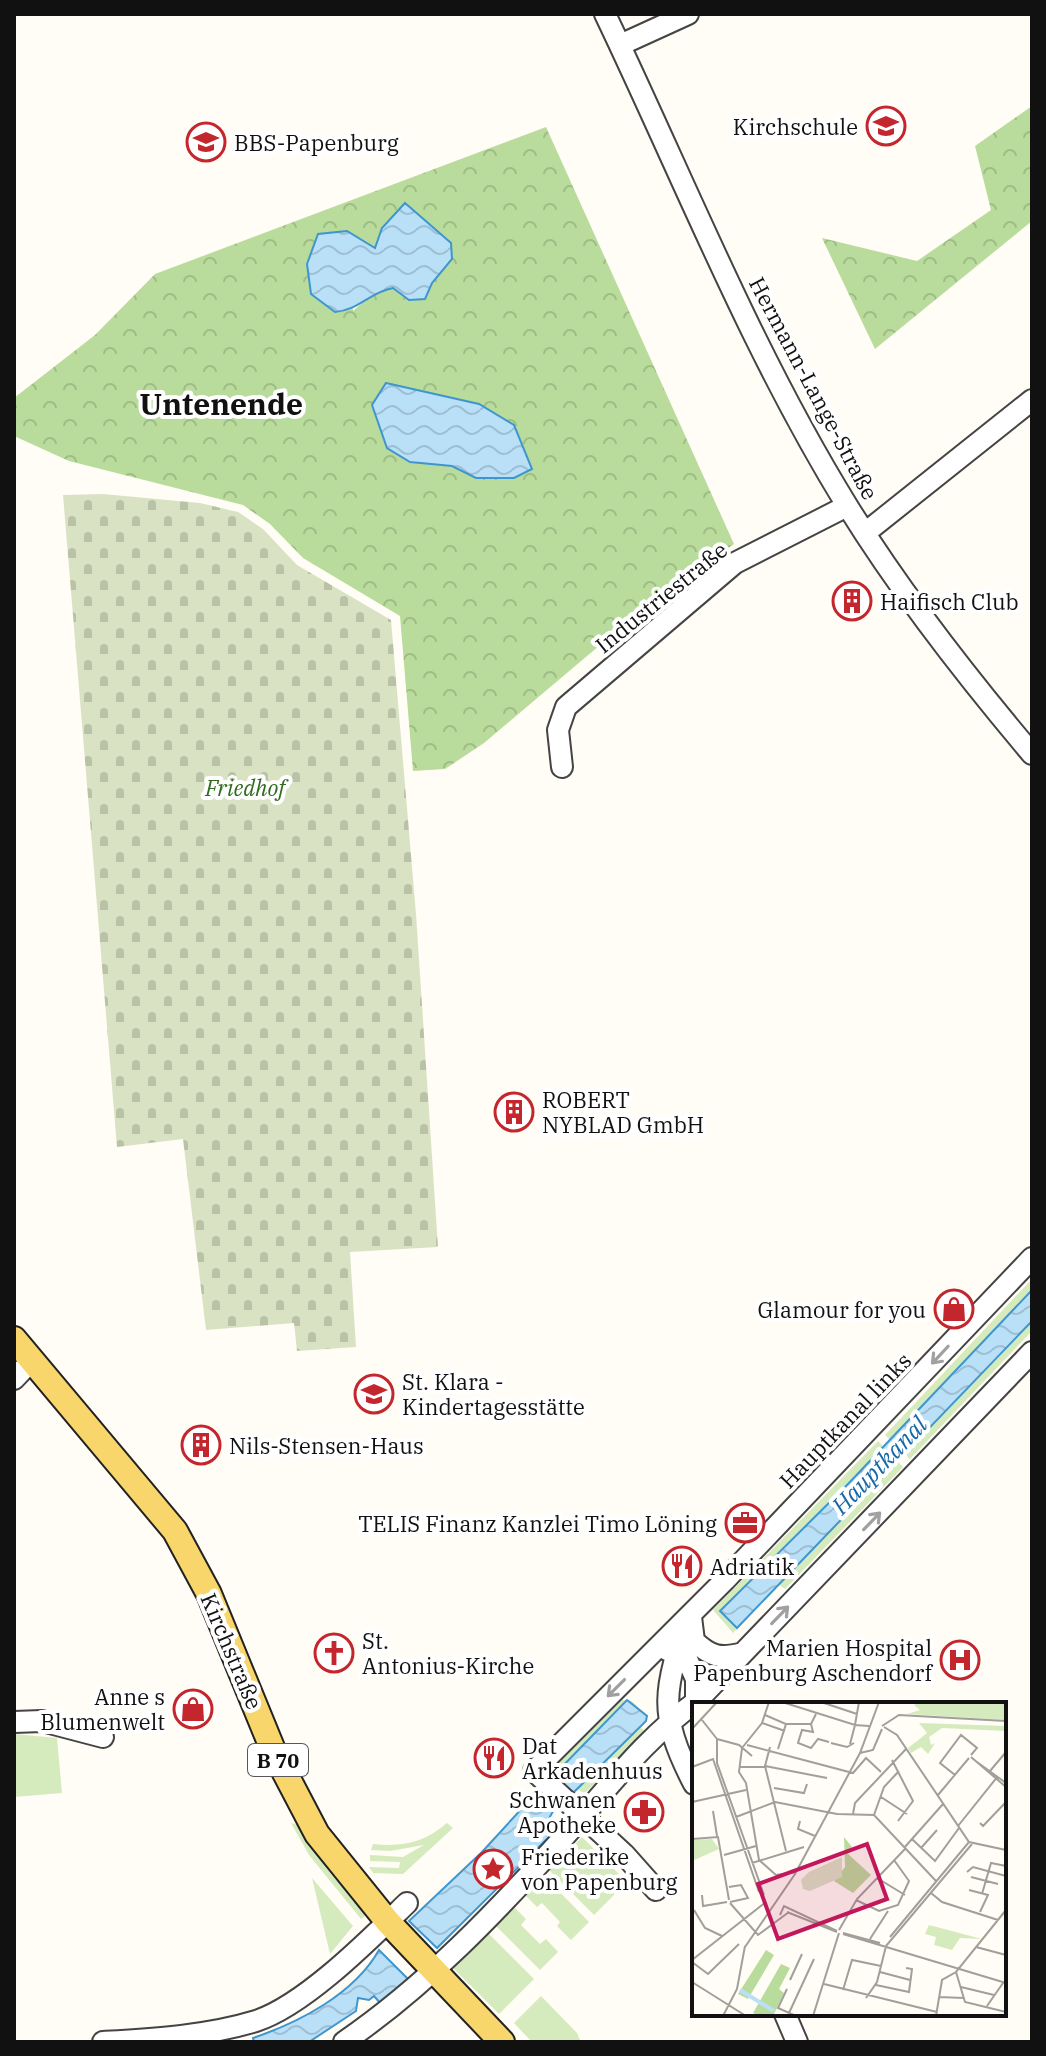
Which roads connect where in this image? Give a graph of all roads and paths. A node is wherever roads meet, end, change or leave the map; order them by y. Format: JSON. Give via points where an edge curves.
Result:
{"nodes":[{"id":1,"x":605,"y":14,"type":"edge"},
{"id":2,"x":688,"y":14,"type":"edge"},
{"id":3,"x":620,"y":45,"type":"junction"},
{"id":4,"x":1032,"y":400,"type":"edge"},
{"id":5,"x":847,"y":506,"type":"junction"},
{"id":6,"x":865,"y":533,"type":"junction"},
{"id":7,"x":1032,"y":754,"type":"edge"},
{"id":8,"x":562,"y":767,"type":"dead end"},
{"id":9,"x":1032,"y":1258,"type":"edge"},
{"id":10,"x":14,"y":1339,"type":"edge"},
{"id":11,"x":1032,"y":1352,"type":"edge"},
{"id":12,"x":32,"y":1360,"type":"junction"},
{"id":13,"x":14,"y":1379,"type":"edge"},
{"id":14,"x":691,"y":1613,"type":"junction"},
{"id":15,"x":655,"y":1648,"type":"junction"},
{"id":16,"x":677,"y":1652,"type":"junction"},
{"id":17,"x":743,"y":1653,"type":"junction"},
{"id":18,"x":696,"y":1702,"type":"edge"},
{"id":19,"x":697,"y":1702,"type":"edge"},
{"id":20,"x":692,"y":1706,"type":"edge"},
{"id":21,"x":14,"y":1722,"type":"edge"},
{"id":22,"x":668,"y":1722,"type":"junction"},
{"id":23,"x":103,"y":1737,"type":"dead end"},
{"id":24,"x":692,"y":1780,"type":"edge"},
{"id":25,"x":581,"y":1816,"type":"junction"},
{"id":26,"x":656,"y":1890,"type":"dead end"},
{"id":27,"x":407,"y":1903,"type":"dead end"},
{"id":28,"x":388,"y":1922,"type":"junction"},
{"id":29,"x":436,"y":1970,"type":"junction"},
{"id":30,"x":786,"y":2016,"type":"edge"},
{"id":31,"x":350,"y":2040,"type":"edge"},
{"id":32,"x":103,"y":2042,"type":"edge"},
{"id":33,"x":502,"y":2042,"type":"edge"},
{"id":34,"x":797,"y":2042,"type":"edge"}],
"edges":[{"from":1,"to":3,"type":"street","name":"Hermann-Lange-Straße"},
{"from":2,"to":3,"type":"street"},
{"from":3,"to":5,"type":"street","name":"Hermann-Lange-Straße","via":[[766,356]]},
{"from":4,"to":6,"type":"street"},
{"from":5,"to":6,"type":"street","name":"Hermann-Lange-Straße"},
{"from":5,"to":8,"type":"street","name":"Industriestraße","via":[[735,563],[566,707],[558,730]]},
{"from":6,"to":7,"type":"street","name":"Hermann-Lange-Straße","via":[[902,590]]},
{"from":9,"to":14,"type":"street","name":"Hauptkanal links","one_way":true},
{"from":10,"to":12,"type":"main road","name":"Kirchstraße","number":"B 70"},
{"from":17,"to":11,"type":"street","one_way":true},
{"from":12,"to":13,"type":"street"},
{"from":12,"to":28,"type":"main road","name":"Kirchstraße","number":"B 70","via":[[175,1531],[209,1594],[273,1750],[317,1834]]},
{"from":14,"to":15,"type":"street","name":"Hauptkanal links"},
{"from":14,"to":16,"type":"street","name":"Hauptkanal links"},
{"from":14,"to":17,"type":"street","via":[[694,1641],[707,1654],[722,1658]]},
{"from":15,"to":16,"type":"street"},
{"from":15,"to":25,"type":"street","name":"Hauptkanal links","one_way":true,"via":[[534,1771]]},
{"from":16,"to":18,"type":"street","via":[[687,1659],[696,1679]]},
{"from":16,"to":22,"type":"street","name":"Hauptkanal links","via":[[668,1678]]},
{"from":17,"to":19,"type":"street"},
{"from":20,"to":22,"type":"street"},
{"from":21,"to":23,"type":"street","via":[[42,1721]]},
{"from":22,"to":24,"type":"street","name":"Hauptkanal links"},
{"from":22,"to":25,"type":"street"},
{"from":25,"to":26,"type":"street"},
{"from":25,"to":29,"type":"street"},
{"from":27,"to":28,"type":"street"},
{"from":28,"to":29,"type":"main road","name":"Kirchstraße","number":"B 70"},
{"from":28,"to":32,"type":"street","via":[[332,1971],[258,2020]]},
{"from":29,"to":31,"type":"street"},
{"from":29,"to":33,"type":"main road","number":"B 70"},
{"from":30,"to":34,"type":"street"}]}
